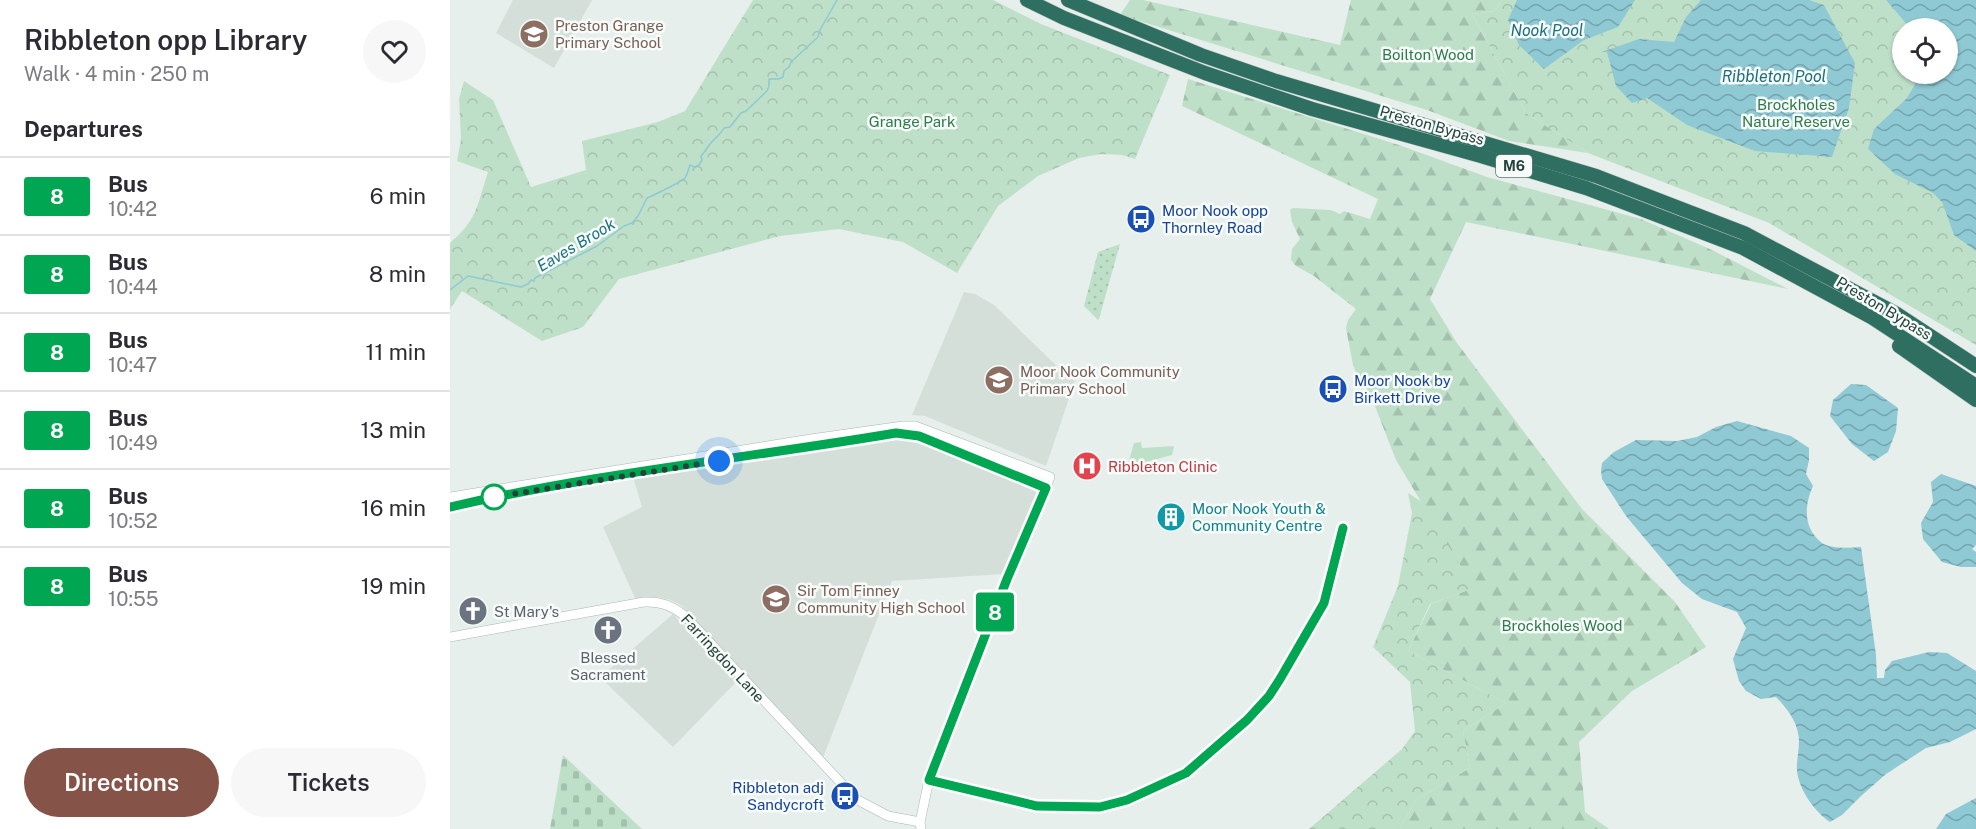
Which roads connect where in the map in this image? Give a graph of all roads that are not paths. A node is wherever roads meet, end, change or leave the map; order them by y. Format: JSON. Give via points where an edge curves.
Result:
{"nodes":[{"id":1,"x":1027,"y":0,"type":"edge"},
{"id":2,"x":1068,"y":0,"type":"edge"},
{"id":3,"x":1827,"y":293,"type":"junction"},
{"id":4,"x":1976,"y":366,"type":"edge"},
{"id":5,"x":1976,"y":386,"type":"edge"},
{"id":6,"x":1976,"y":400,"type":"edge"},
{"id":7,"x":903,"y":430,"type":"junction"},
{"id":8,"x":559,"y":482,"type":"junction"},
{"id":9,"x":1046,"y":488,"type":"junction"},
{"id":10,"x":450,"y":497,"type":"edge"},
{"id":11,"x":450,"y":507,"type":"edge"},
{"id":12,"x":450,"y":637,"type":"edge"},
{"id":13,"x":921,"y":826,"type":"edge"}],
"edges":[{"from":1,"to":3,"type":"highway","name":"Preston Bypass","number":"M6","via":[[1205,73],[1312,109],[1586,188],[1743,248]]},
{"from":2,"to":4,"type":"highway","name":"Preston Bypass","number":"M6","via":[[1276,81],[1596,176],[1744,233],[1897,314]]},
{"from":3,"to":5,"type":"highway","name":"Preston Bypass","number":"M6"},
{"from":3,"to":6,"type":"highway"},
{"from":7,"to":8,"type":"street"},
{"from":7,"to":9,"type":"street"},
{"from":7,"to":9,"type":"street","via":[[915,426],[1050,477]]},
{"from":8,"to":10,"type":"street"},
{"from":8,"to":11,"type":"street"},
{"from":9,"to":13,"type":"street","via":[[929,780]]},
{"from":12,"to":13,"type":"street","name":"Farringdon Lane","via":[[644,602],[671,606],[686,616],[856,799],[888,816]]}]}
